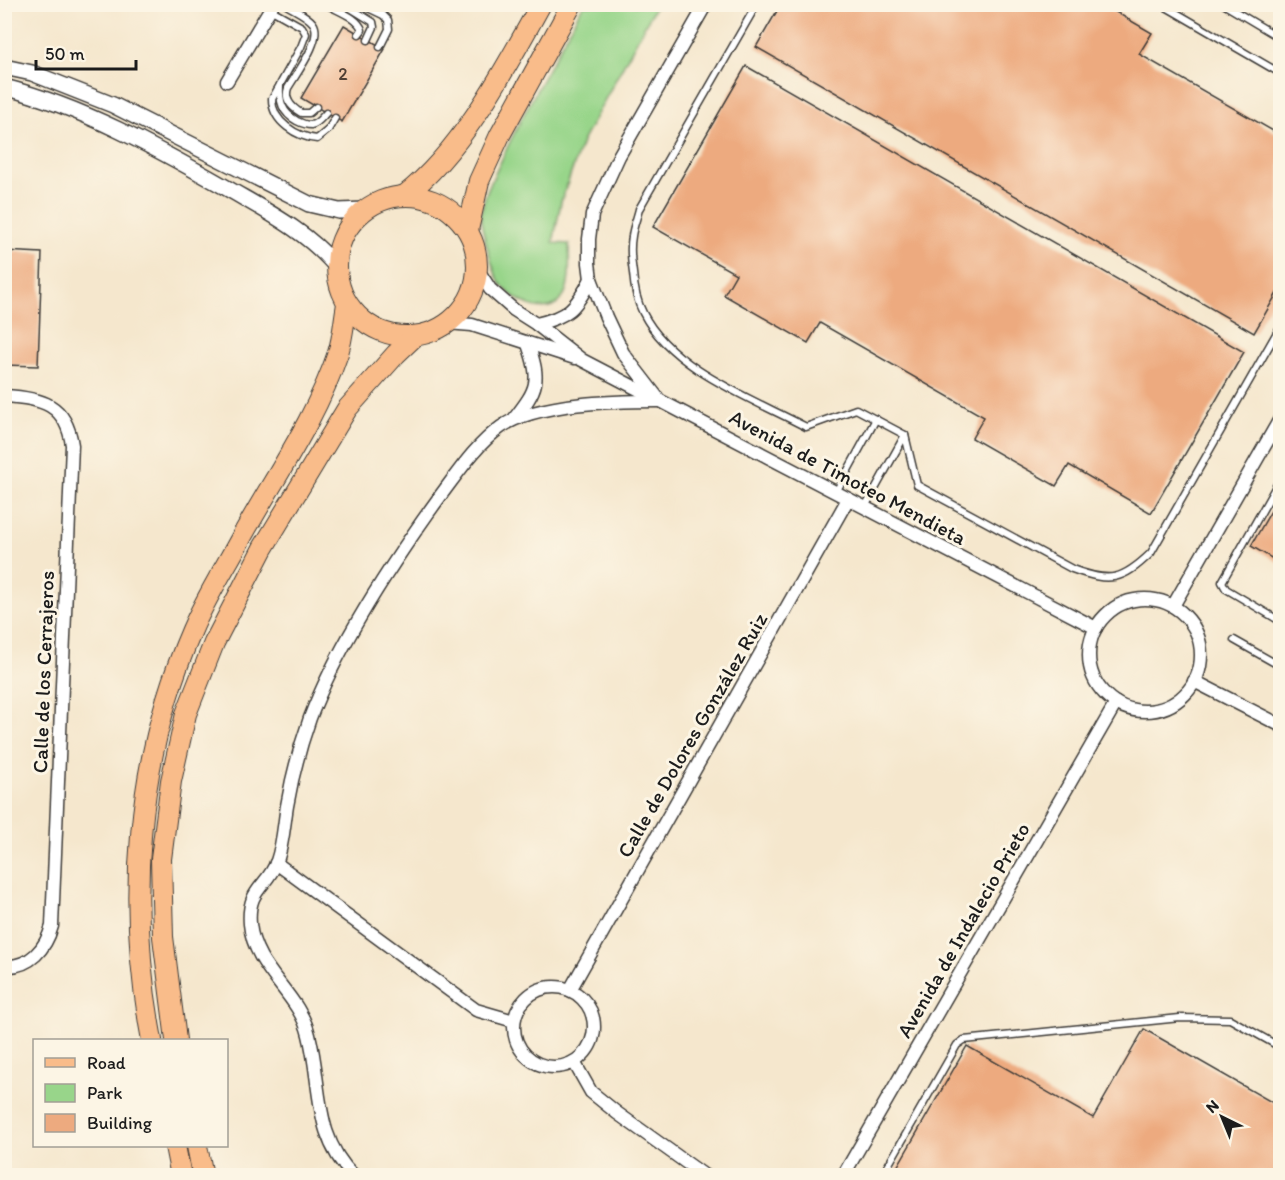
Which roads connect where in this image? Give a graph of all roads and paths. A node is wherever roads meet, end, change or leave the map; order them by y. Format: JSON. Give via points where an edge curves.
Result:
{"nodes":[{"id":1,"x":285,"y":4,"type":"edge"},
{"id":2,"x":326,"y":4,"type":"edge"},
{"id":3,"x":344,"y":4,"type":"edge"},
{"id":4,"x":360,"y":4,"type":"edge"},
{"id":5,"x":541,"y":4,"type":"edge"},
{"id":6,"x":572,"y":4,"type":"edge"},
{"id":7,"x":705,"y":4,"type":"edge"},
{"id":8,"x":757,"y":4,"type":"edge"},
{"id":9,"x":1161,"y":4,"type":"edge"},
{"id":10,"x":1223,"y":4,"type":"edge"},
{"id":11,"x":272,"y":6,"type":"edge"},
{"id":12,"x":359,"y":34,"type":"dead end"},
{"id":13,"x":1281,"y":38,"type":"edge"},
{"id":14,"x":368,"y":40,"type":"dead end"},
{"id":15,"x":380,"y":47,"type":"dead end"},
{"id":16,"x":4,"y":67,"type":"edge"},
{"id":17,"x":1281,"y":73,"type":"edge"},
{"id":18,"x":227,"y":81,"type":"dead end"},
{"id":19,"x":280,"y":81,"type":"junction"},
{"id":20,"x":4,"y":87,"type":"edge"},
{"id":21,"x":316,"y":107,"type":"dead end"},
{"id":22,"x":326,"y":113,"type":"dead end"},
{"id":23,"x":335,"y":118,"type":"dead end"},
{"id":24,"x":404,"y":196,"type":"junction"},
{"id":25,"x":364,"y":210,"type":"junction"},
{"id":26,"x":468,"y":230,"type":"junction"},
{"id":27,"x":336,"y":266,"type":"junction"},
{"id":28,"x":476,"y":267,"type":"junction"},
{"id":29,"x":591,"y":279,"type":"junction"},
{"id":30,"x":347,"y":304,"type":"junction"},
{"id":31,"x":447,"y":323,"type":"junction"},
{"id":32,"x":536,"y":324,"type":"junction"},
{"id":33,"x":1281,"y":327,"type":"edge"},
{"id":34,"x":415,"y":336,"type":"junction"},
{"id":35,"x":528,"y":344,"type":"junction"},
{"id":36,"x":582,"y":360,"type":"junction"},
{"id":37,"x":4,"y":396,"type":"edge"},
{"id":38,"x":659,"y":401,"type":"junction"},
{"id":39,"x":514,"y":419,"type":"junction"},
{"id":40,"x":876,"y":419,"type":"junction"},
{"id":41,"x":1281,"y":419,"type":"edge"},
{"id":42,"x":905,"y":435,"type":"junction"},
{"id":43,"x":1281,"y":479,"type":"edge"},
{"id":44,"x":836,"y":493,"type":"junction"},
{"id":45,"x":848,"y":499,"type":"junction"},
{"id":46,"x":865,"y":508,"type":"junction"},
{"id":47,"x":1173,"y":606,"type":"junction"},
{"id":48,"x":1281,"y":621,"type":"edge"},
{"id":49,"x":1096,"y":628,"type":"junction"},
{"id":50,"x":1234,"y":640,"type":"dead end"},
{"id":51,"x":1281,"y":666,"type":"edge"},
{"id":52,"x":1194,"y":681,"type":"junction"},
{"id":53,"x":1116,"y":703,"type":"junction"},
{"id":54,"x":1281,"y":725,"type":"edge"},
{"id":55,"x":276,"y":863,"type":"junction"},
{"id":56,"x":4,"y":966,"type":"edge"},
{"id":57,"x":570,"y":990,"type":"junction"},
{"id":58,"x":514,"y":1021,"type":"junction"},
{"id":59,"x":152,"y":1039,"type":"edge"},
{"id":60,"x":176,"y":1039,"type":"edge"},
{"id":61,"x":1281,"y":1047,"type":"edge"},
{"id":62,"x":574,"y":1062,"type":"junction"},
{"id":63,"x":175,"y":1147,"type":"edge"},
{"id":64,"x":197,"y":1147,"type":"edge"},
{"id":65,"x":181,"y":1176,"type":"edge"},
{"id":66,"x":203,"y":1176,"type":"edge"},
{"id":67,"x":354,"y":1176,"type":"edge"},
{"id":68,"x":705,"y":1176,"type":"edge"},
{"id":69,"x":843,"y":1176,"type":"edge"},
{"id":70,"x":882,"y":1176,"type":"edge"}],
"edges":[{"from":1,"to":21,"type":"lane","via":[[309,19],[317,30],[312,47],[288,88],[288,102],[301,113]]},
{"from":2,"to":12,"type":"lane","via":[[355,20],[361,26]]},
{"from":3,"to":14,"type":"lane","via":[[373,22]]},
{"from":4,"to":15,"type":"lane","via":[[388,20],[389,29]]},
{"from":5,"to":24,"type":"main road","via":[[507,65],[442,160]]},
{"from":6,"to":26,"type":"main road","via":[[500,135],[479,181]]},
{"from":7,"to":29,"type":"street","via":[[602,189],[592,215],[589,239]]},
{"from":8,"to":40,"type":"lane","via":[[639,209],[632,236],[635,289],[642,312],[672,351],[712,379],[806,427],[856,409]]},
{"from":9,"to":17,"type":"lane"},
{"from":10,"to":13,"type":"lane"},
{"from":11,"to":18,"type":"street"},
{"from":11,"to":19,"type":"lane","via":[[306,34]]},
{"from":16,"to":25,"type":"street","via":[[113,105],[309,204],[339,211]]},
{"from":19,"to":22,"type":"lane","via":[[279,98],[290,117],[311,125]]},
{"from":19,"to":23,"type":"lane","via":[[272,108],[290,128],[306,138],[317,139]]},
{"from":20,"to":27,"type":"street","via":[[106,124],[185,165],[296,228]]},
{"from":24,"to":25,"type":"main road","via":[[384,199]]},
{"from":24,"to":26,"type":"main road","via":[[429,199],[451,211]]},
{"from":25,"to":27,"type":"main road","via":[[339,245]]},
{"from":26,"to":28,"type":"main road","via":[[475,247]]},
{"from":27,"to":30,"type":"main road"},
{"from":28,"to":31,"type":"main road","via":[[474,286],[462,309]]},
{"from":28,"to":32,"type":"street","name":"Avenida de Timoteo Mendieta","via":[[490,289]]},
{"from":29,"to":32,"type":"street","via":[[568,313]]},
{"from":29,"to":38,"type":"street","via":[[623,353]]},
{"from":30,"to":34,"type":"main road","via":[[365,323],[389,334]]},
{"from":30,"to":59,"type":"main road","via":[[338,351],[319,399],[192,630],[165,703],[147,775],[138,862],[140,949]]},
{"from":31,"to":34,"type":"main road","via":[[433,332]]},
{"from":31,"to":35,"type":"street","name":"Avenida de Timoteo Mendieta","via":[[471,325]]},
{"from":32,"to":36,"type":"street","name":"Avenida de Timoteo Mendieta"},
{"from":33,"to":42,"type":"lane","via":[[1151,553],[1133,570],[1114,577],[1096,578],[1072,569],[917,484]]},
{"from":34,"to":60,"type":"main road","via":[[347,409],[269,538],[214,643],[186,714],[171,781],[161,859],[163,937]]},
{"from":35,"to":36,"type":"street","name":"Avenida de Timoteo Mendieta"},
{"from":35,"to":39,"type":"street","via":[[537,370],[533,394]]},
{"from":36,"to":38,"type":"street","name":"Avenida de Timoteo Mendieta"},
{"from":37,"to":56,"type":"street","name":"Calle de los Cerrajeros","via":[[40,400],[52,406],[70,431],[72,446],[52,926],[48,941],[38,954],[26,962]]},
{"from":38,"to":39,"type":"street","via":[[600,402]]},
{"from":38,"to":44,"type":"street","name":"Avenida de Timoteo Mendieta"},
{"from":39,"to":55,"type":"street","via":[[471,455],[406,542],[341,650],[300,752]]},
{"from":40,"to":42,"type":"lane"},
{"from":40,"to":44,"type":"lane"},
{"from":41,"to":47,"type":"street"},
{"from":42,"to":46,"type":"lane"},
{"from":43,"to":48,"type":"lane","via":[[1222,582],[1226,589]]},
{"from":44,"to":45,"type":"street","name":"Avenida de Timoteo Mendieta"},
{"from":45,"to":46,"type":"street","name":"Avenida de Timoteo Mendieta"},
{"from":45,"to":57,"type":"street","name":"Calle de Dolores González Ruiz"},
{"from":46,"to":49,"type":"street","name":"Avenida de Timoteo Mendieta"},
{"from":47,"to":49,"type":"street","via":[[1149,599],[1136,600],[1113,609]]},
{"from":47,"to":52,"type":"street","via":[[1193,626],[1199,639],[1200,661]]},
{"from":49,"to":53,"type":"street","via":[[1090,642],[1091,670],[1096,683]]},
{"from":50,"to":51,"type":"lane"},
{"from":52,"to":53,"type":"street","via":[[1180,698],[1160,709],[1130,709]]},
{"from":52,"to":54,"type":"street"},
{"from":53,"to":69,"type":"street","name":"Avenida de Indalecio Prieto"},
{"from":55,"to":58,"type":"street","via":[[476,1010]]},
{"from":55,"to":67,"type":"street","via":[[252,898],[250,925],[256,948],[267,967],[305,1020],[322,1119],[330,1144]]},
{"from":57,"to":58,"type":"street","via":[[541,989],[528,996]]},
{"from":57,"to":62,"type":"street","via":[[589,1006],[594,1018],[591,1043]]},
{"from":58,"to":62,"type":"street","via":[[519,1046],[531,1060],[549,1067]]},
{"from":61,"to":70,"type":"lane","via":[[1230,1019],[1180,1018],[964,1040],[957,1045]]},
{"from":62,"to":68,"type":"street","via":[[591,1092]]},
{"from":63,"to":65,"type":"main road"},
{"from":64,"to":66,"type":"main road"}]}
